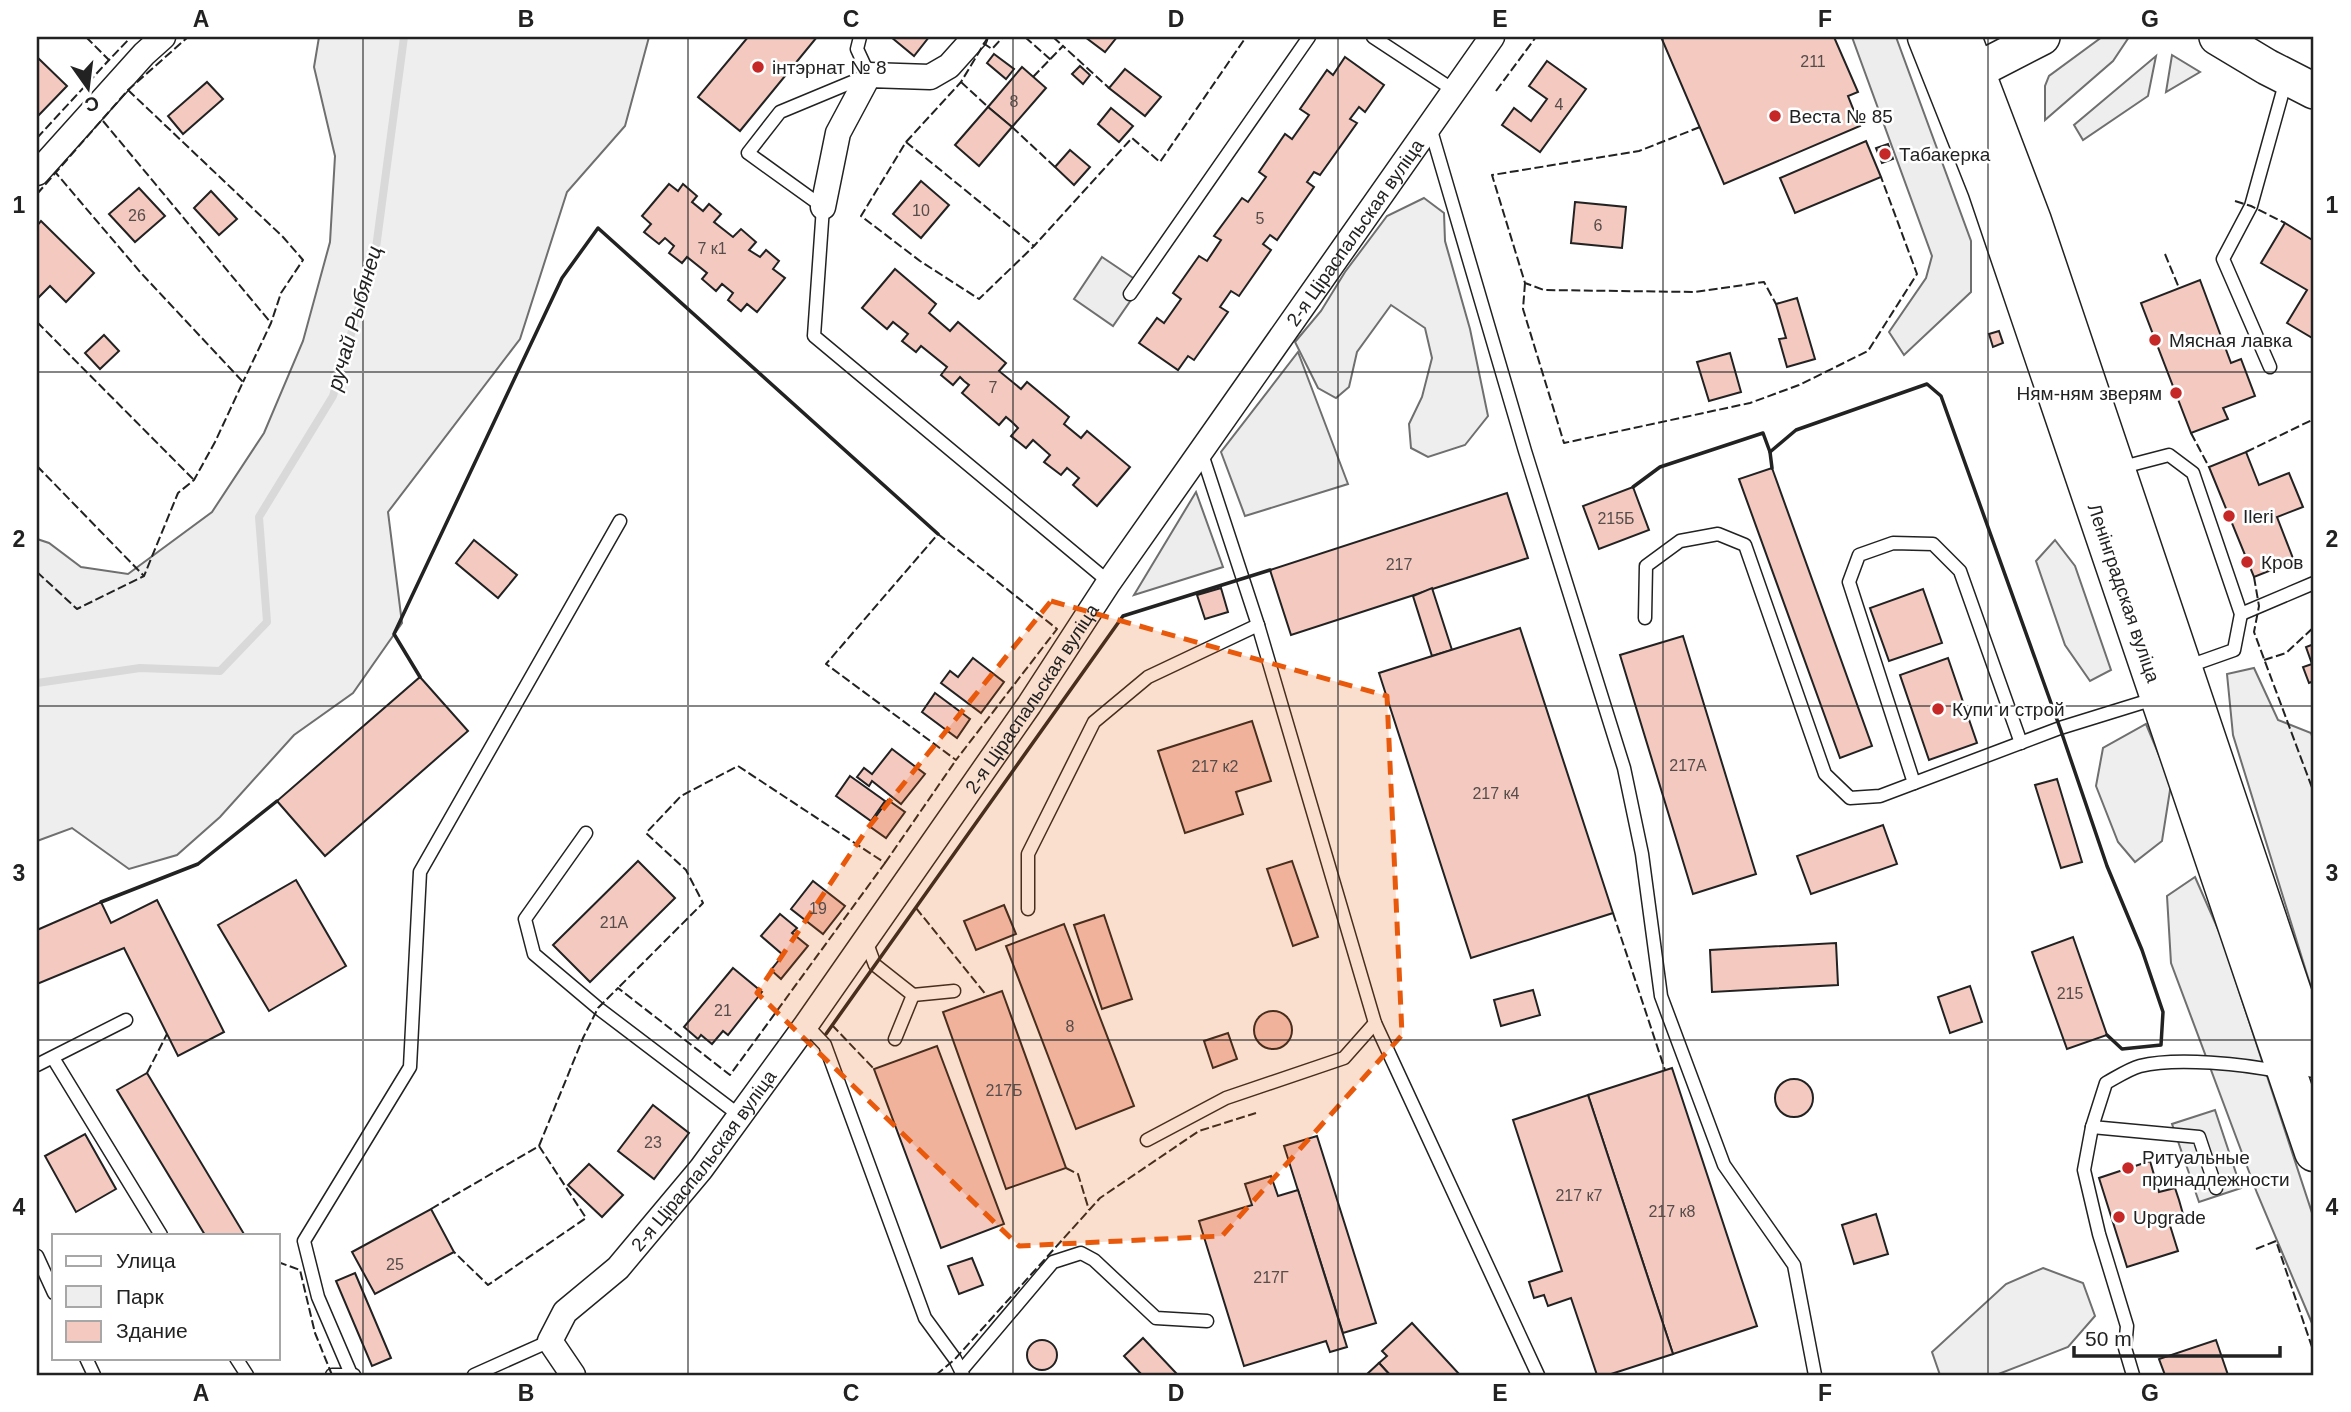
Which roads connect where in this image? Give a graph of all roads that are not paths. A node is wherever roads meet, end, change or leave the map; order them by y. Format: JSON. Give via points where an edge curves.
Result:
{"nodes":[{"id":1,"x":163,"y":37,"type":"edge"},
{"id":2,"x":860,"y":37,"type":"edge"},
{"id":3,"x":975,"y":37,"type":"edge"},
{"id":4,"x":1309,"y":37,"type":"edge"},
{"id":5,"x":1373,"y":37,"type":"edge"},
{"id":6,"x":1492,"y":37,"type":"edge"},
{"id":7,"x":1927,"y":37,"type":"edge"},
{"id":8,"x":1962,"y":37,"type":"edge"},
{"id":9,"x":2042,"y":37,"type":"edge"},
{"id":10,"x":2228,"y":40,"type":"edge"},
{"id":11,"x":869,"y":75,"type":"junction"},
{"id":12,"x":1960,"y":77,"type":"junction"},
{"id":13,"x":2300,"y":83,"type":"edge"},
{"id":14,"x":1455,"y":91,"type":"junction"},
{"id":15,"x":1430,"y":127,"type":"junction"},
{"id":16,"x":37,"y":173,"type":"edge"},
{"id":17,"x":823,"y":207,"type":"junction"},
{"id":18,"x":1130,"y":293,"type":"dead end"},
{"id":19,"x":2270,"y":367,"type":"dead end"},
{"id":20,"x":1201,"y":451,"type":"junction"},
{"id":21,"x":2115,"y":469,"type":"junction"},
{"id":22,"x":620,"y":521,"type":"dead end"},
{"id":23,"x":1109,"y":582,"type":"junction"},
{"id":24,"x":2314,"y":583,"type":"edge"},
{"id":25,"x":2241,"y":614,"type":"junction"},
{"id":26,"x":1645,"y":618,"type":"dead end"},
{"id":27,"x":1258,"y":625,"type":"junction"},
{"id":28,"x":2171,"y":683,"type":"junction"},
{"id":29,"x":2021,"y":743,"type":"junction"},
{"id":30,"x":1914,"y":783,"type":"junction"},
{"id":31,"x":586,"y":833,"type":"dead end"},
{"id":32,"x":1028,"y":909,"type":"dead end"},
{"id":33,"x":865,"y":938,"type":"junction"},
{"id":34,"x":954,"y":991,"type":"dead end"},
{"id":35,"x":914,"y":995,"type":"junction"},
{"id":36,"x":126,"y":1020,"type":"dead end"},
{"id":37,"x":1375,"y":1023,"type":"junction"},
{"id":38,"x":806,"y":1025,"type":"junction"},
{"id":39,"x":895,"y":1039,"type":"dead end"},
{"id":40,"x":53,"y":1058,"type":"junction"},
{"id":41,"x":37,"y":1065,"type":"edge"},
{"id":42,"x":2303,"y":1066,"type":"edge"},
{"id":43,"x":739,"y":1115,"type":"junction"},
{"id":44,"x":2092,"y":1127,"type":"junction"},
{"id":45,"x":1147,"y":1140,"type":"dead end"},
{"id":46,"x":2314,"y":1152,"type":"edge"},
{"id":47,"x":2217,"y":1188,"type":"dead end"},
{"id":48,"x":160,"y":1234,"type":"edge"},
{"id":49,"x":37,"y":1256,"type":"edge"},
{"id":50,"x":52,"y":1289,"type":"edge"},
{"id":51,"x":1207,"y":1321,"type":"dead end"},
{"id":52,"x":550,"y":1341,"type":"junction"},
{"id":53,"x":237,"y":1360,"type":"edge"},
{"id":54,"x":962,"y":1373,"type":"edge"},
{"id":55,"x":247,"y":1375,"type":"edge"},
{"id":56,"x":332,"y":1375,"type":"edge"},
{"id":57,"x":352,"y":1375,"type":"edge"},
{"id":58,"x":474,"y":1375,"type":"edge"},
{"id":59,"x":573,"y":1375,"type":"edge"},
{"id":60,"x":1538,"y":1375,"type":"edge"},
{"id":61,"x":1815,"y":1375,"type":"edge"},
{"id":62,"x":2133,"y":1375,"type":"edge"}],
"edges":[{"from":1,"to":16,"type":"street"},
{"from":2,"to":11,"type":"lane","via":[[857,49]]},
{"from":3,"to":11,"type":"street","via":[[949,66],[930,77]]},
{"from":4,"to":18,"type":"lane"},
{"from":5,"to":14,"type":"lane"},
{"from":6,"to":14,"type":"street","name":"2-я Ціраспальская вуліца"},
{"from":7,"to":12,"type":"main road","name":"Ленінградская вуліца"},
{"from":8,"to":12,"type":"main road","name":"Ленінградская вуліца"},
{"from":9,"to":12,"type":"main road"},
{"from":10,"to":13,"type":"main road"},
{"from":11,"to":17,"type":"street","via":[[838,133]]},
{"from":11,"to":17,"type":"lane","via":[[780,112],[748,153]]},
{"from":12,"to":21,"type":"main road","name":"Ленінградская вуліца","via":[[2028,210]]},
{"from":12,"to":28,"type":"main road","name":"Ленінградская вуліца","via":[[1987,188]]},
{"from":13,"to":19,"type":"lane","via":[[2251,206],[2223,259]]},
{"from":14,"to":15,"type":"street","name":"2-я Ціраспальская вуліца"},
{"from":15,"to":20,"type":"street","name":"2-я Ціраспальская вуліца"},
{"from":15,"to":61,"type":"lane","via":[[1624,768],[1642,854],[1661,996],[1724,1165],[1794,1265]]},
{"from":17,"to":23,"type":"lane","via":[[814,336]]},
{"from":20,"to":23,"type":"street","name":"2-я Ціраспальская вуліца"},
{"from":20,"to":27,"type":"lane"},
{"from":21,"to":25,"type":"lane","via":[[2169,455],[2193,473]]},
{"from":21,"to":28,"type":"main road","name":"Ленінградская вуліца"},
{"from":22,"to":57,"type":"lane","via":[[420,872],[410,1067],[304,1241],[318,1297]]},
{"from":23,"to":33,"type":"street","name":"2-я Ціраспальская вуліца","via":[[1029,705]]},
{"from":24,"to":25,"type":"lane"},
{"from":25,"to":28,"type":"lane","via":[[2234,650]]},
{"from":26,"to":30,"type":"lane","via":[[1646,566],[1680,541],[1718,534],[1745,545],[1825,774],[1850,798],[1880,796]]},
{"from":27,"to":32,"type":"lane","via":[[1148,677],[1094,722],[1028,854]]},
{"from":27,"to":37,"type":"lane"},
{"from":28,"to":29,"type":"lane"},
{"from":28,"to":42,"type":"main road","name":"Ленінградская вуліца"},
{"from":29,"to":30,"type":"lane"},
{"from":29,"to":30,"type":"lane","via":[[1960,571],[1933,544],[1893,543],[1859,555],[1849,582]]},
{"from":31,"to":43,"type":"lane","via":[[525,919],[534,954]]},
{"from":33,"to":35,"type":"lane","via":[[875,965]]},
{"from":33,"to":38,"type":"street","name":"2-я Ціраспальская вуліца"},
{"from":34,"to":35,"type":"lane"},
{"from":35,"to":39,"type":"lane"},
{"from":36,"to":40,"type":"lane"},
{"from":37,"to":45,"type":"lane","via":[[1344,1058],[1226,1098]]},
{"from":37,"to":60,"type":"lane"},
{"from":38,"to":43,"type":"street","name":"2-я Ціраспальская вуліца"},
{"from":38,"to":54,"type":"lane","via":[[825,1045],[925,1318]]},
{"from":40,"to":41,"type":"lane"},
{"from":40,"to":48,"type":"lane"},
{"from":42,"to":44,"type":"lane","via":[[2168,1062],[2138,1066],[2106,1083]]},
{"from":42,"to":46,"type":"main road","name":"Ленінградская вуліца"},
{"from":43,"to":52,"type":"street","name":"2-я Ціраспальская вуліца","via":[[701,1169],[618,1268],[565,1312]]},
{"from":44,"to":47,"type":"lane","via":[[2199,1137]]},
{"from":44,"to":62,"type":"lane","via":[[2084,1170],[2127,1326],[2125,1348]]},
{"from":49,"to":50,"type":"lane"},
{"from":51,"to":54,"type":"lane","via":[[1156,1318],[1081,1253],[1054,1262]]},
{"from":52,"to":58,"type":"lane"},
{"from":52,"to":59,"type":"street"},
{"from":53,"to":55,"type":"lane"},
{"from":56,"to":57,"type":"lane"}]}
